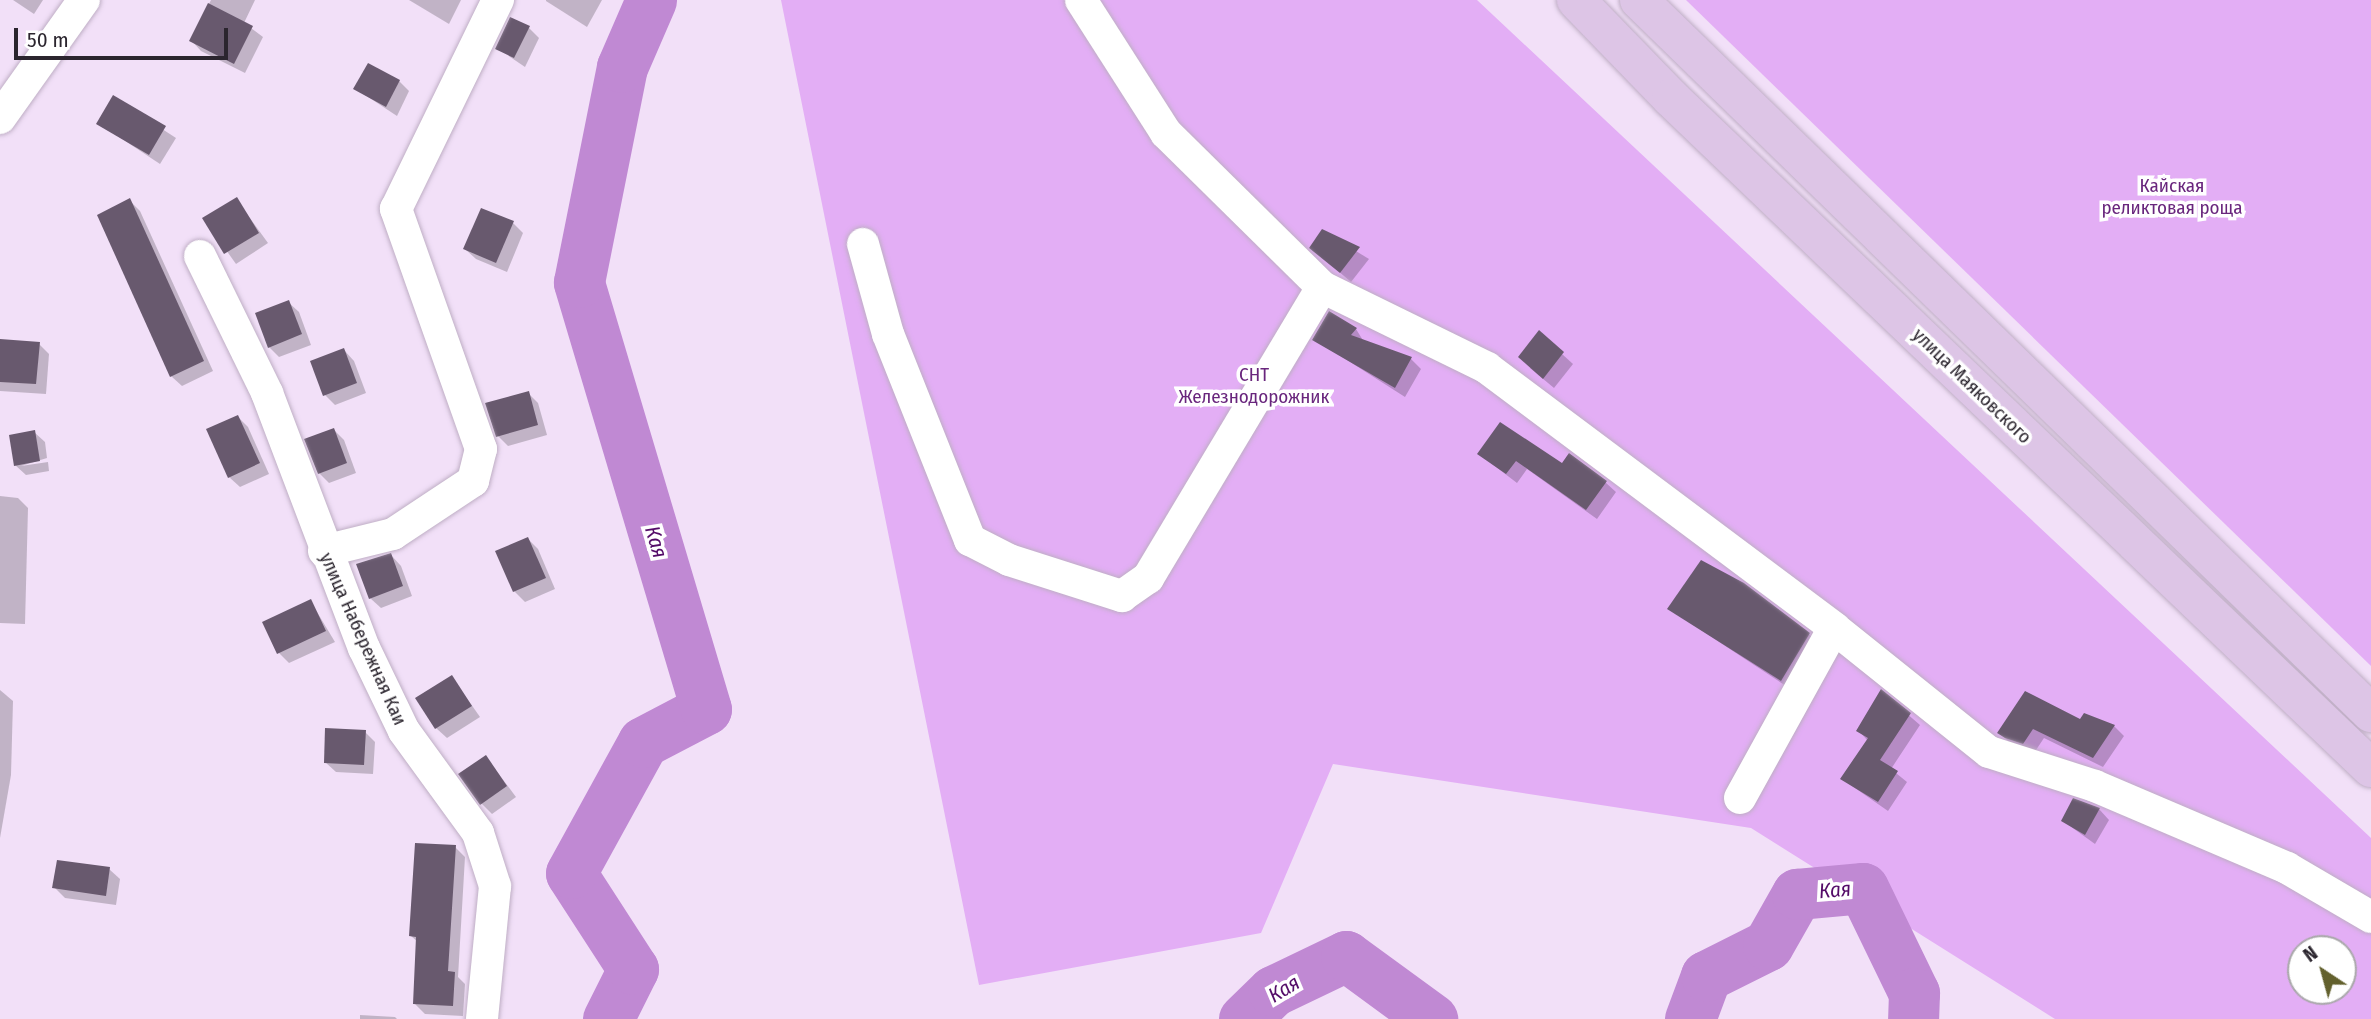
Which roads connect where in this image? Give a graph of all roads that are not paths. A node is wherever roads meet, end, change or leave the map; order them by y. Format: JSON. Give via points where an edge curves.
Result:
{"nodes":[{"id":1,"x":84,"y":0,"type":"edge"},
{"id":2,"x":498,"y":0,"type":"edge"},
{"id":3,"x":1081,"y":0,"type":"edge"},
{"id":4,"x":1576,"y":0,"type":"edge"},
{"id":5,"x":1639,"y":0,"type":"edge"},
{"id":6,"x":0,"y":118,"type":"edge"},
{"id":7,"x":863,"y":244,"type":"dead end"},
{"id":8,"x":200,"y":256,"type":"dead end"},
{"id":9,"x":1322,"y":287,"type":"junction"},
{"id":10,"x":324,"y":551,"type":"junction"},
{"id":11,"x":1834,"y":628,"type":"junction"},
{"id":12,"x":2371,"y":713,"type":"edge"},
{"id":13,"x":2371,"y":768,"type":"edge"},
{"id":14,"x":1740,"y":798,"type":"dead end"},
{"id":15,"x":2371,"y":917,"type":"edge"},
{"id":16,"x":482,"y":1019,"type":"edge"}],
"edges":[{"from":1,"to":6,"type":"street"},
{"from":2,"to":10,"type":"street","via":[[396,209],[481,449],[473,481],[393,534]]},
{"from":3,"to":9,"type":"street","via":[[1166,133]]},
{"from":4,"to":13,"type":"main road","name":"улица Маяковского","via":[[1671,98]]},
{"from":5,"to":12,"type":"main road"},
{"from":7,"to":9,"type":"street","via":[[888,334],[970,540],[1009,560],[1122,596],[1148,578]]},
{"from":8,"to":10,"type":"street","name":"улица Набережная Каи","via":[[267,393]]},
{"from":9,"to":11,"type":"street","via":[[1487,368]]},
{"from":10,"to":16,"type":"street","name":"улица Набережная Каи","via":[[404,731],[478,833],[495,886]]},
{"from":11,"to":14,"type":"street"},
{"from":11,"to":15,"type":"street","via":[[1989,752],[2095,786],[2274,862]]}]}
